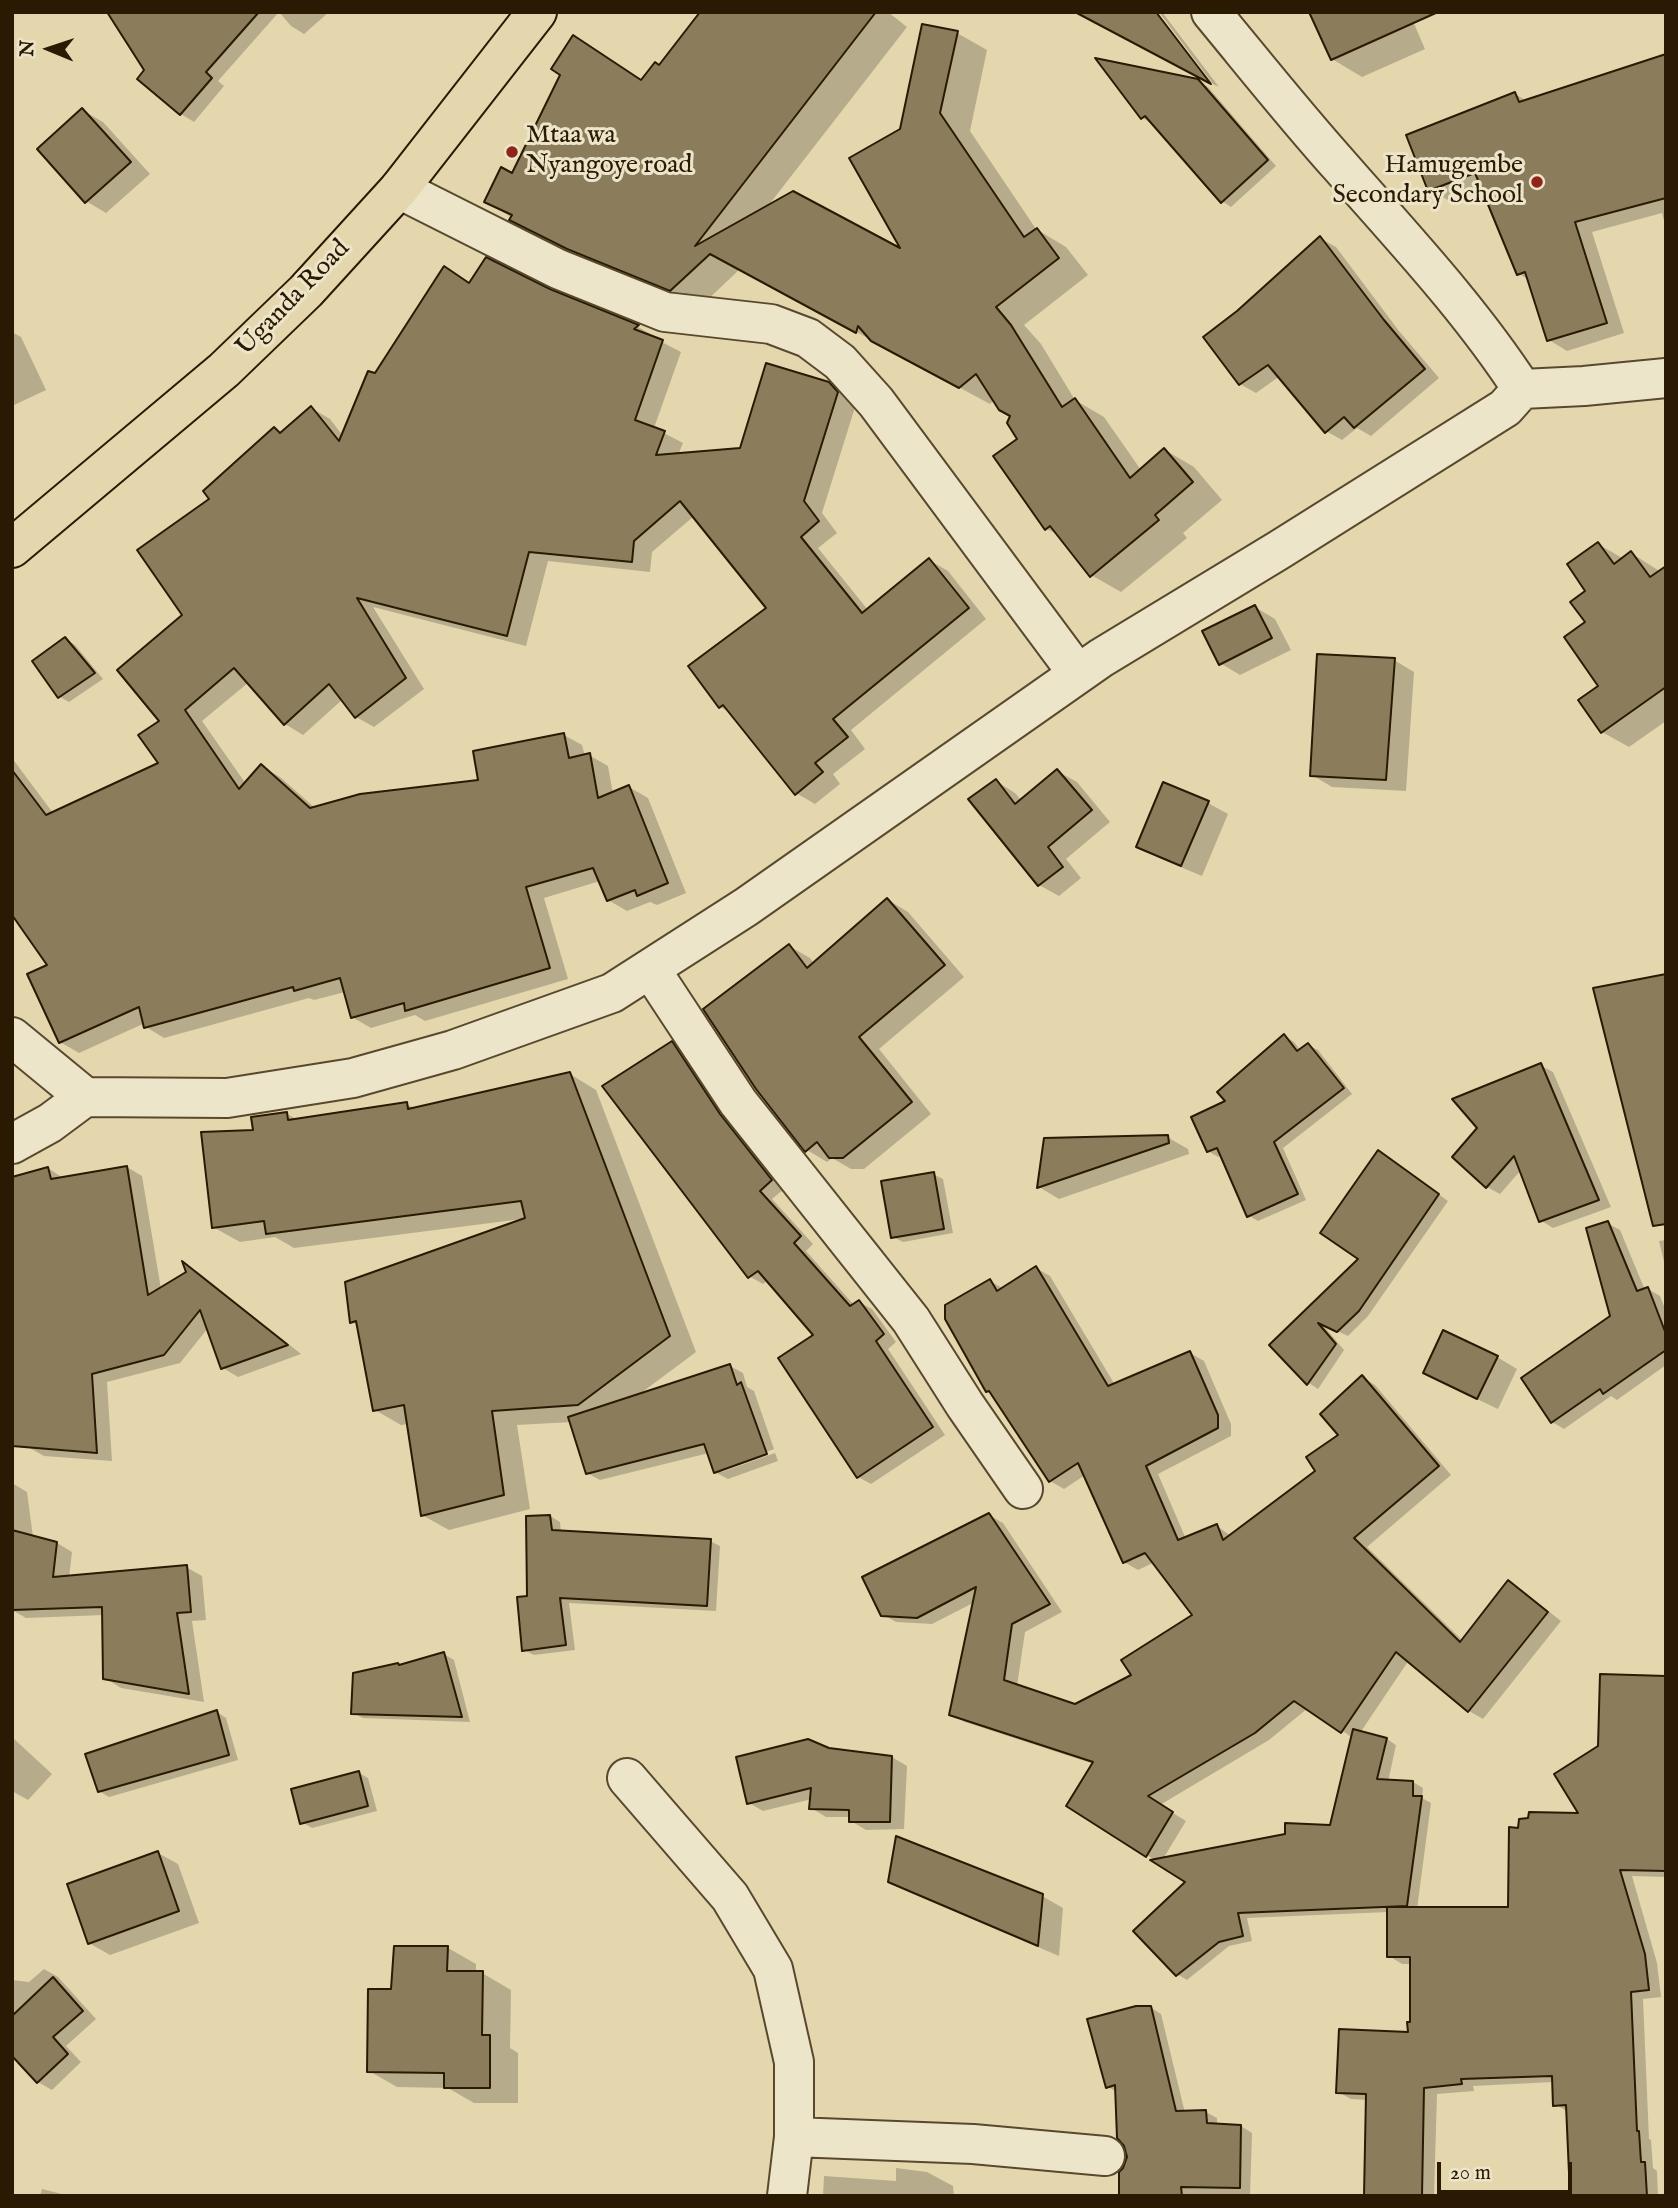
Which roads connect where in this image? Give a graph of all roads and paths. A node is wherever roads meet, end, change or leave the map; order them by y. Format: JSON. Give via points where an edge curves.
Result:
{"nodes":[{"id":1,"x":537,"y":12,"type":"edge"},
{"id":2,"x":1211,"y":12,"type":"edge"},
{"id":3,"x":398,"y":189,"type":"junction"},
{"id":4,"x":1666,"y":378,"type":"edge"},
{"id":5,"x":1522,"y":389,"type":"junction"},
{"id":6,"x":12,"y":548,"type":"edge"},
{"id":7,"x":1078,"y":674,"type":"junction"},
{"id":8,"x":651,"y":970,"type":"junction"},
{"id":9,"x":12,"y":1037,"type":"edge"},
{"id":10,"x":85,"y":1097,"type":"junction"},
{"id":11,"x":12,"y":1144,"type":"edge"},
{"id":12,"x":1023,"y":1489,"type":"dead end"},
{"id":13,"x":627,"y":1778,"type":"dead end"},
{"id":14,"x":794,"y":2137,"type":"junction"},
{"id":15,"x":1105,"y":2156,"type":"dead end"},
{"id":16,"x":788,"y":2196,"type":"edge"}],
"edges":[{"from":1,"to":3,"type":"main road","name":"Uganda Road"},
{"from":2,"to":5,"type":"street","via":[[1431,268]]},
{"from":3,"to":6,"type":"main road","name":"Uganda Road","via":[[306,291],[224,370]]},
{"from":3,"to":7,"type":"street","via":[[558,270],[665,312],[771,324],[808,338],[840,362],[876,402]]},
{"from":4,"to":5,"type":"street"},
{"from":5,"to":7,"type":"street","via":[[1505,408],[1467,433]]},
{"from":7,"to":8,"type":"street"},
{"from":8,"to":10,"type":"street","via":[[612,993],[453,1050],[353,1078],[227,1098]]},
{"from":8,"to":12,"type":"street","via":[[738,1102],[911,1320]]},
{"from":9,"to":10,"type":"street"},
{"from":10,"to":11,"type":"street"},
{"from":13,"to":14,"type":"street","via":[[730,1897],[773,1969],[794,2062]]},
{"from":14,"to":15,"type":"street","via":[[974,2144]]},
{"from":14,"to":16,"type":"street"}]}
